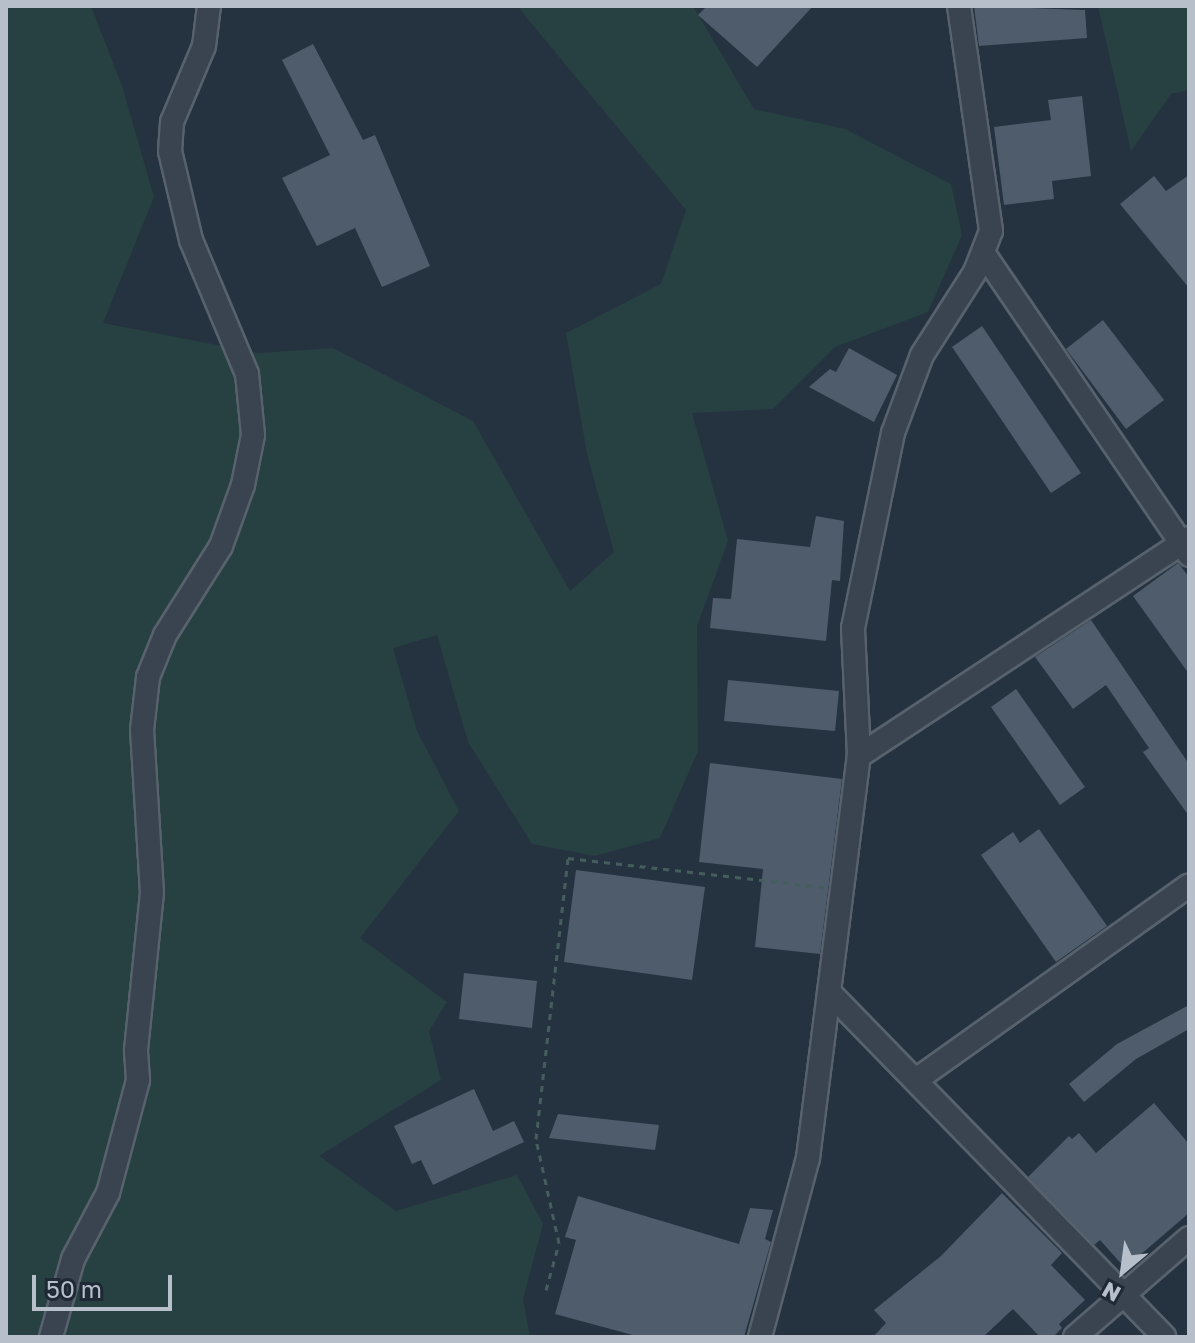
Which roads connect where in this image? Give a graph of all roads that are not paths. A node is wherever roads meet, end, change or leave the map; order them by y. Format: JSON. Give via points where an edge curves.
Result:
{"nodes":[{"id":1,"x":209,"y":6,"type":"edge"},
{"id":2,"x":959,"y":6,"type":"edge"},
{"id":3,"x":984,"y":254,"type":"junction"},
{"id":4,"x":1186,"y":544,"type":"edge"},
{"id":5,"x":859,"y":756,"type":"junction"},
{"id":6,"x":1189,"y":885,"type":"edge"},
{"id":7,"x":831,"y":994,"type":"junction"},
{"id":8,"x":916,"y":1080,"type":"junction"},
{"id":9,"x":1189,"y":1238,"type":"edge"},
{"id":10,"x":1122,"y":1296,"type":"junction"},
{"id":11,"x":51,"y":1337,"type":"edge"},
{"id":12,"x":760,"y":1337,"type":"edge"},
{"id":13,"x":1075,"y":1337,"type":"edge"},
{"id":14,"x":1164,"y":1337,"type":"edge"}],
"edges":[{"from":1,"to":11,"type":"street","via":[[204,46],[172,122],[170,151],[191,240],[247,374],[253,435],[228,532],[156,652],[148,677],[142,730],[152,893],[136,1050],[138,1080],[108,1193],[73,1259]]},
{"from":2,"to":3,"type":"street","via":[[988,183],[991,231]]},
{"from":3,"to":4,"type":"street"},
{"from":3,"to":5,"type":"street","via":[[922,355],[893,433],[853,628]]},
{"from":4,"to":5,"type":"street"},
{"from":5,"to":7,"type":"street"},
{"from":6,"to":8,"type":"street"},
{"from":7,"to":8,"type":"street"},
{"from":7,"to":12,"type":"street","via":[[806,1172]]},
{"from":8,"to":10,"type":"street"},
{"from":9,"to":10,"type":"street"},
{"from":10,"to":13,"type":"street"},
{"from":10,"to":14,"type":"street"}]}
